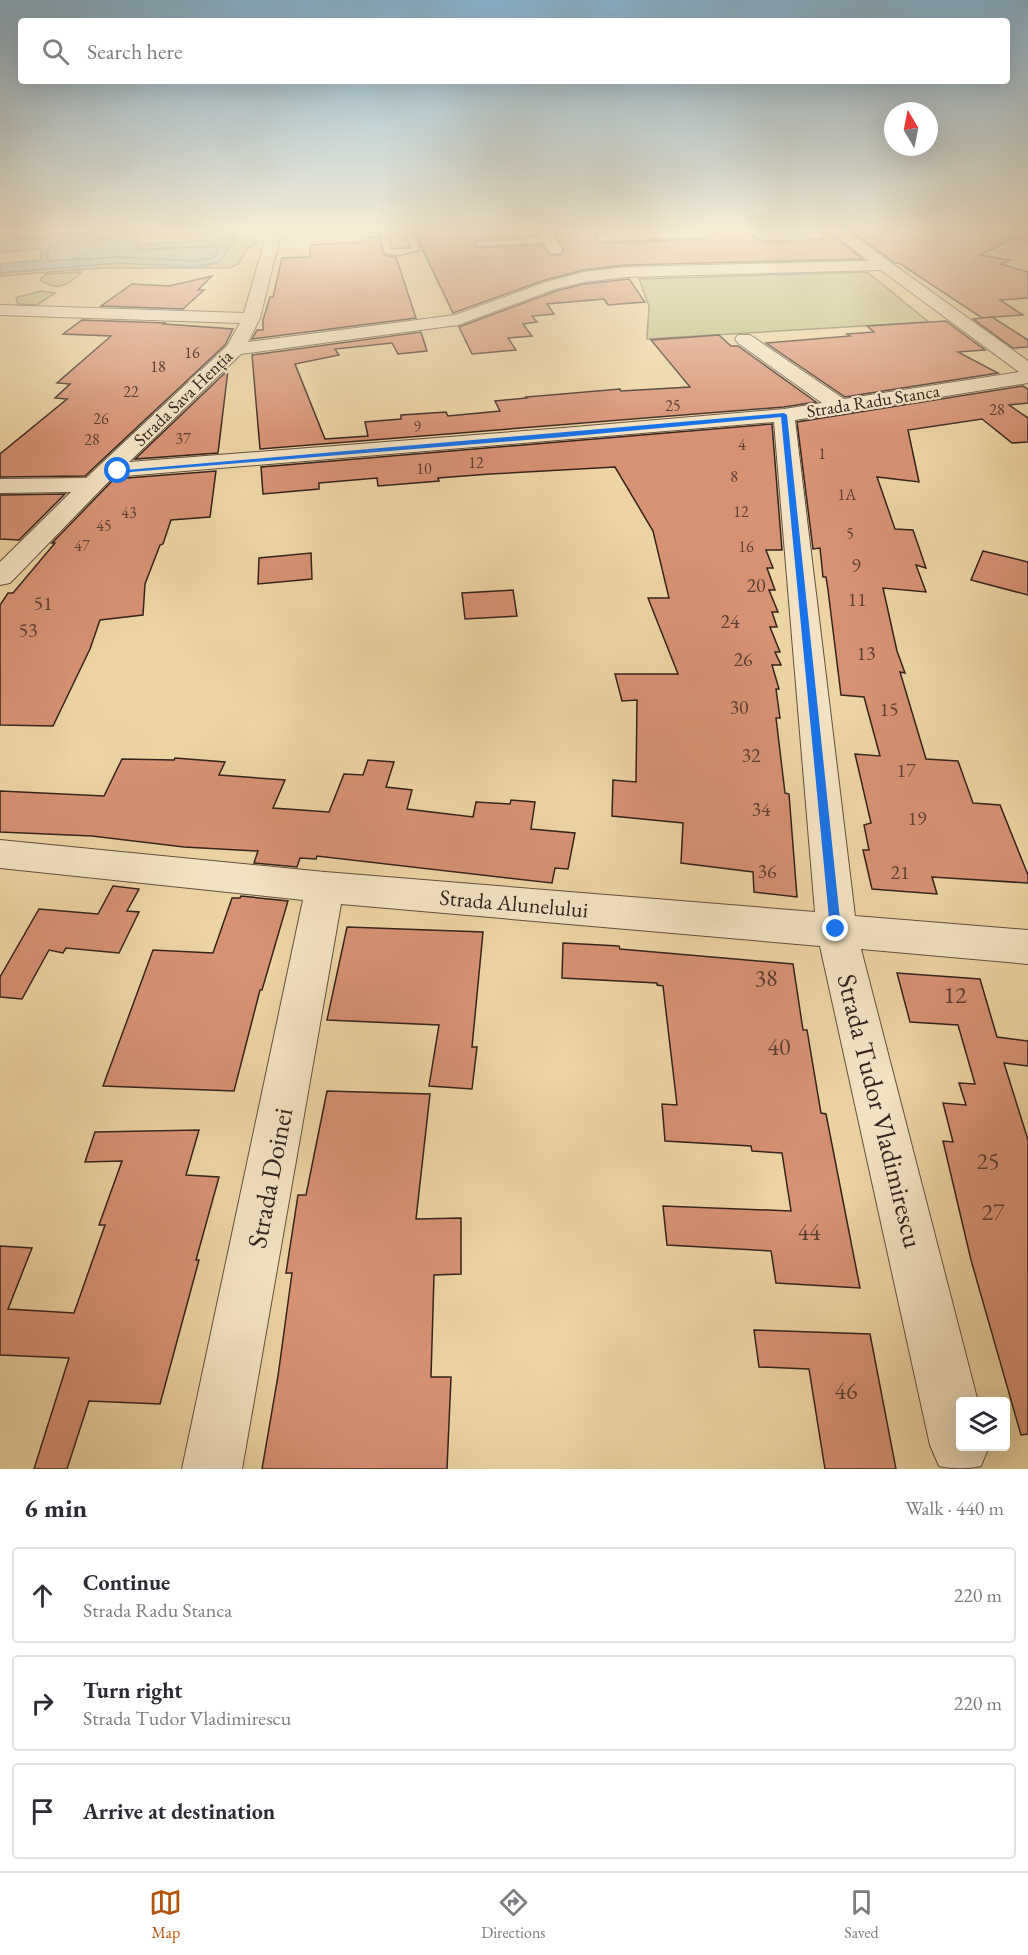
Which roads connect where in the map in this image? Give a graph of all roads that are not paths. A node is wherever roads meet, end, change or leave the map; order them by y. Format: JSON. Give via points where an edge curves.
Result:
{"nodes":[{"id":1,"x":258,"y":298,"type":"edge"},
{"id":2,"x":518,"y":298,"type":"edge"},
{"id":3,"x":929,"y":298,"type":"edge"},
{"id":4,"x":0,"y":310,"type":"edge"},
{"id":5,"x":251,"y":318,"type":"junction"},
{"id":6,"x":744,"y":339,"type":"dead end"},
{"id":7,"x":235,"y":349,"type":"junction"},
{"id":8,"x":1028,"y":370,"type":"edge"},
{"id":9,"x":1028,"y":377,"type":"edge"},
{"id":10,"x":840,"y":406,"type":"junction"},
{"id":11,"x":784,"y":415,"type":"junction"},
{"id":12,"x":99,"y":478,"type":"junction"},
{"id":13,"x":0,"y":486,"type":"edge"},
{"id":14,"x":0,"y":577,"type":"edge"},
{"id":15,"x":0,"y":854,"type":"edge"},
{"id":16,"x":326,"y":887,"type":"junction"},
{"id":17,"x":836,"y":929,"type":"junction"},
{"id":18,"x":1028,"y":947,"type":"edge"},
{"id":19,"x":956,"y":1425,"type":"edge"},
{"id":20,"x":962,"y":1451,"type":"edge"},
{"id":21,"x":212,"y":1469,"type":"edge"},
{"id":22,"x":966,"y":1469,"type":"edge"}],
"edges":[{"from":1,"to":5,"type":"street","name":"Strada Sava Henția"},
{"from":2,"to":7,"type":"street","via":[[458,320]]},
{"from":3,"to":8,"type":"street"},
{"from":4,"to":5,"type":"street"},
{"from":5,"to":7,"type":"street","name":"Strada Sava Henția"},
{"from":6,"to":10,"type":"street"},
{"from":7,"to":12,"type":"street","name":"Strada Sava Henția"},
{"from":9,"to":10,"type":"street","name":"Strada Radu Stanca"},
{"from":10,"to":11,"type":"street","name":"Strada Radu Stanca"},
{"from":11,"to":12,"type":"street","name":"Strada Radu Stanca"},
{"from":11,"to":17,"type":"street","name":"Strada Tudor Vladimirescu"},
{"from":12,"to":13,"type":"street"},
{"from":12,"to":14,"type":"street","name":"Strada Sava Henția"},
{"from":15,"to":16,"type":"street","name":"Strada Alunelului"},
{"from":16,"to":17,"type":"street","name":"Strada Alunelului"},
{"from":16,"to":21,"type":"street","name":"Strada Doinei"},
{"from":17,"to":18,"type":"street","name":"Strada Alunelului"},
{"from":17,"to":19,"type":"street","name":"Strada Tudor Vladimirescu"},
{"from":20,"to":22,"type":"street","name":"Strada Tudor Vladimirescu"}]}
